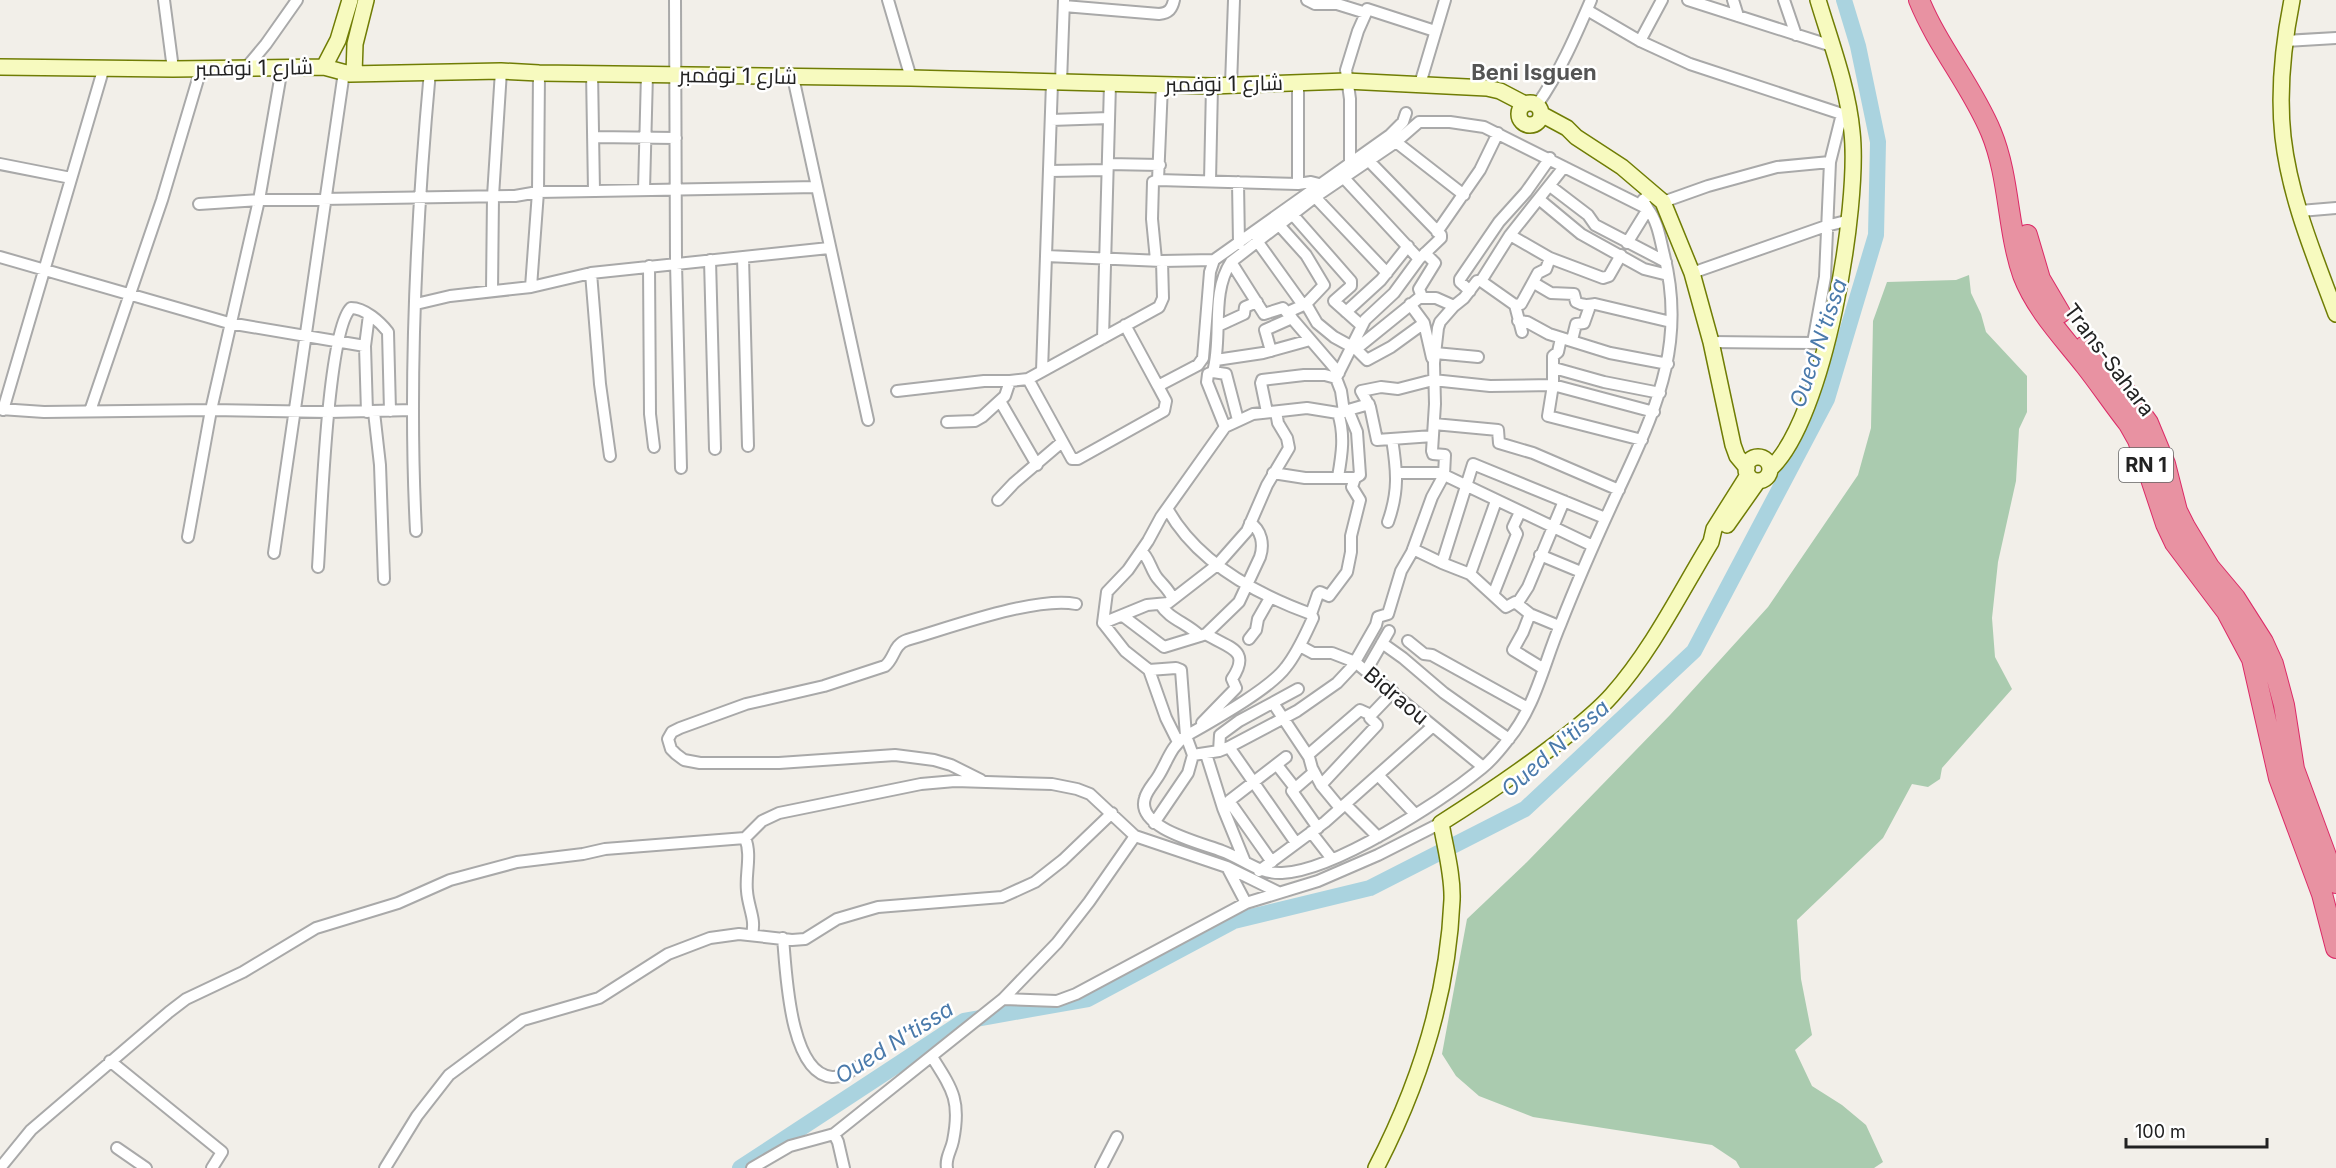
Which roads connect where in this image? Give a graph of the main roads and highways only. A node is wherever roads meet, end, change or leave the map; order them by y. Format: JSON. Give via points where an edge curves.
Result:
{"nodes":[{"id":1,"x":350,"y":0,"type":"edge"},
{"id":2,"x":366,"y":0,"type":"edge"},
{"id":3,"x":1818,"y":0,"type":"edge"},
{"id":4,"x":1919,"y":0,"type":"edge"},
{"id":5,"x":1934,"y":0,"type":"edge"},
{"id":6,"x":2292,"y":0,"type":"edge"},
{"id":7,"x":334,"y":49,"type":"junction"},
{"id":8,"x":354,"y":53,"type":"junction"},
{"id":9,"x":0,"y":67,"type":"edge"},
{"id":10,"x":324,"y":67,"type":"junction"},
{"id":11,"x":349,"y":73,"type":"junction"},
{"id":12,"x":2336,"y":314,"type":"edge"},
{"id":13,"x":1808,"y":402,"type":"junction"},
{"id":14,"x":1754,"y":468,"type":"junction"},
{"id":15,"x":2336,"y":883,"type":"edge"},
{"id":16,"x":2336,"y":948,"type":"edge"},
{"id":17,"x":1376,"y":1168,"type":"edge"}],
"edges":[{"from":1,"to":7,"type":"main road"},
{"from":2,"to":8,"type":"main road"},
{"from":3,"to":13,"type":"main road","via":[[1832,46],[1853,174],[1839,286],[1819,343]]},
{"from":4,"to":16,"type":"highway","name":"Trans-Sahara","number":"RN 1","via":[[1991,130],[2019,257],[2034,296],[2129,424],[2175,543],[2227,612],[2252,659],[2279,778],[2322,894]]},
{"from":5,"to":15,"type":"highway","name":"Trans-Sahara","number":"RN 1","via":[[1954,46],[2008,140],[2040,279],[2064,319],[2148,423],[2185,527],[2263,642],[2284,705],[2294,769]]},
{"from":6,"to":12,"type":"main road","via":[[2281,81],[2283,139],[2300,211]]},
{"from":7,"to":8,"type":"main road"},
{"from":7,"to":10,"type":"main road"},
{"from":8,"to":11,"type":"main road"},
{"from":9,"to":10,"type":"main road","name":"شارع 1 نوفمبر"},
{"from":10,"to":11,"type":"main road","name":"شارع 1 نوفمبر"},
{"from":11,"to":14,"type":"main road","name":"شارع 1 نوفمبر","via":[[592,72],[1212,86],[1346,81],[1478,89],[1532,111],[1576,137],[1658,197],[1692,273],[1730,432]]},
{"from":13,"to":14,"type":"main road"},
{"from":13,"to":14,"type":"main road","via":[[1795,433],[1770,469],[1767,461]]},
{"from":14,"to":17,"type":"main road","via":[[1714,529],[1659,628],[1605,703],[1490,792],[1441,823],[1452,898],[1446,958],[1423,1060]]}]}
